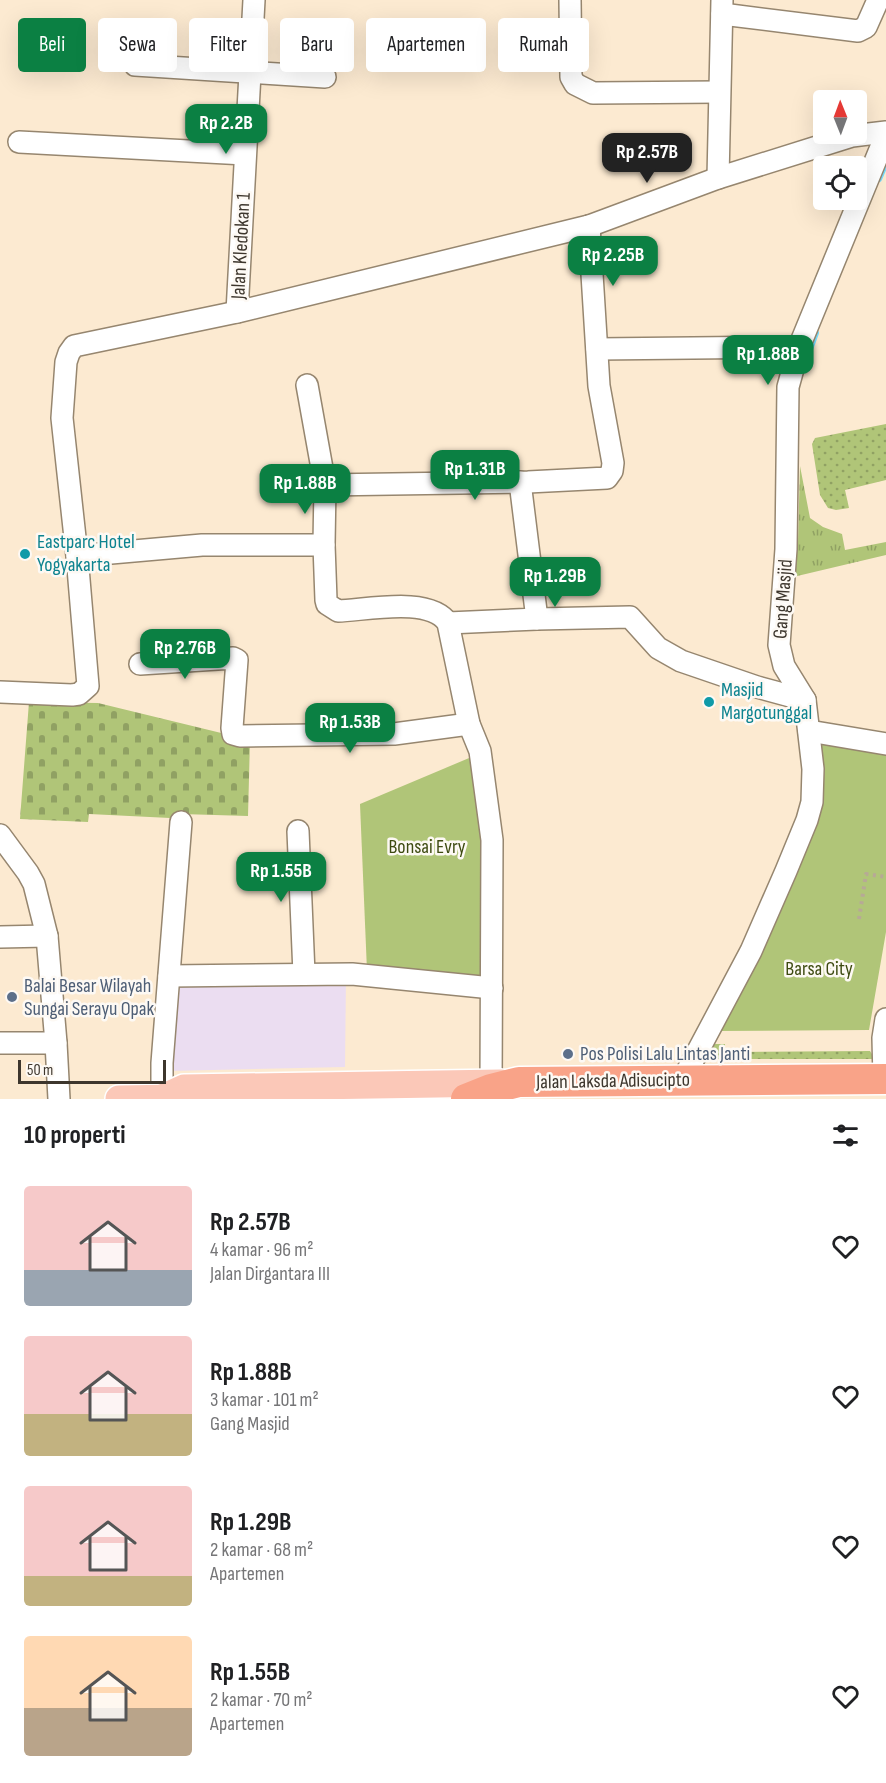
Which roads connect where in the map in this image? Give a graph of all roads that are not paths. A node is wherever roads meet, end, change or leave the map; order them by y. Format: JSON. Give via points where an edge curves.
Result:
{"nodes":[{"id":1,"x":254,"y":0,"type":"edge"},
{"id":2,"x":570,"y":0,"type":"edge"},
{"id":3,"x":878,"y":0,"type":"edge"},
{"id":4,"x":722,"y":7,"type":"edge"},
{"id":5,"x":177,"y":68,"type":"edge"},
{"id":6,"x":250,"y":73,"type":"junction"},
{"id":7,"x":325,"y":77,"type":"dead end"},
{"id":8,"x":719,"y":92,"type":"junction"},
{"id":9,"x":886,"y":133,"type":"edge"},
{"id":10,"x":19,"y":141,"type":"dead end"},
{"id":11,"x":245,"y":154,"type":"junction"},
{"id":12,"x":718,"y":178,"type":"junction"},
{"id":13,"x":590,"y":226,"type":"junction"},
{"id":14,"x":237,"y":312,"type":"junction"},
{"id":15,"x":800,"y":347,"type":"junction"},
{"id":16,"x":597,"y":350,"type":"junction"},
{"id":17,"x":307,"y":385,"type":"dead end"},
{"id":18,"x":520,"y":482,"type":"junction"},
{"id":19,"x":325,"y":485,"type":"junction"},
{"id":20,"x":324,"y":545,"type":"junction"},
{"id":21,"x":77,"y":556,"type":"junction"},
{"id":22,"x":537,"y":619,"type":"junction"},
{"id":23,"x":448,"y":623,"type":"junction"},
{"id":24,"x":140,"y":664,"type":"dead end"},
{"id":25,"x":0,"y":692,"type":"edge"},
{"id":26,"x":805,"y":700,"type":"junction"},
{"id":27,"x":469,"y":724,"type":"junction"},
{"id":28,"x":810,"y":732,"type":"junction"},
{"id":29,"x":886,"y":744,"type":"edge"},
{"id":30,"x":181,"y":822,"type":"dead end"},
{"id":31,"x":298,"y":831,"type":"dead end"},
{"id":32,"x":0,"y":835,"type":"edge"},
{"id":33,"x":47,"y":936,"type":"junction"},
{"id":34,"x":0,"y":937,"type":"edge"},
{"id":35,"x":304,"y":974,"type":"junction"},
{"id":36,"x":169,"y":976,"type":"junction"},
{"id":37,"x":492,"y":988,"type":"junction"},
{"id":38,"x":886,"y":1019,"type":"edge"},
{"id":39,"x":0,"y":1042,"type":"edge"},
{"id":40,"x":56,"y":1042,"type":"junction"},
{"id":41,"x":885,"y":1079,"type":"edge"},
{"id":42,"x":835,"y":1080,"type":"junction"},
{"id":43,"x":682,"y":1081,"type":"junction"},
{"id":44,"x":479,"y":1091,"type":"edge"},
{"id":45,"x":162,"y":1098,"type":"edge"},
{"id":46,"x":58,"y":1099,"type":"edge"},
{"id":47,"x":120,"y":1099,"type":"edge"},
{"id":48,"x":720,"y":1099,"type":"edge"}],
"edges":[{"from":1,"to":6,"type":"street","name":"Jalan Kledokan 1"},
{"from":2,"to":8,"type":"street","via":[[571,77],[576,84],[593,93]]},
{"from":3,"to":4,"type":"street","via":[[866,27],[858,31]]},
{"from":4,"to":8,"type":"street"},
{"from":5,"to":6,"type":"street"},
{"from":6,"to":7,"type":"street"},
{"from":6,"to":11,"type":"street","name":"Jalan Kledokan 1"},
{"from":8,"to":12,"type":"street"},
{"from":9,"to":12,"type":"street","via":[[852,136]]},
{"from":9,"to":15,"type":"street","name":"Gang Masjid"},
{"from":10,"to":11,"type":"street"},
{"from":11,"to":14,"type":"street","name":"Jalan Kledokan 1"},
{"from":12,"to":13,"type":"street"},
{"from":13,"to":14,"type":"street"},
{"from":13,"to":16,"type":"street"},
{"from":14,"to":21,"type":"street","via":[[74,346],[69,353],[62,418]]},
{"from":15,"to":16,"type":"street"},
{"from":15,"to":26,"type":"street","name":"Gang Masjid","via":[[790,374],[787,400],[786,549],[779,645],[784,666]]},
{"from":16,"to":18,"type":"street","via":[[599,386],[613,463],[610,476]]},
{"from":17,"to":19,"type":"street"},
{"from":18,"to":19,"type":"street"},
{"from":18,"to":22,"type":"street"},
{"from":19,"to":20,"type":"street"},
{"from":20,"to":21,"type":"street","via":[[202,545]]},
{"from":20,"to":23,"type":"street","via":[[326,600],[333,609],[425,608]]},
{"from":21,"to":25,"type":"street","via":[[88,686],[72,695]]},
{"from":22,"to":23,"type":"street"},
{"from":22,"to":26,"type":"street","via":[[630,617],[658,648],[681,661]]},
{"from":23,"to":27,"type":"street"},
{"from":24,"to":27,"type":"street","via":[[237,660],[233,734],[394,734]]},
{"from":26,"to":28,"type":"street","name":"Gang Masjid"},
{"from":27,"to":37,"type":"street","via":[[480,751],[492,840]]},
{"from":28,"to":29,"type":"street"},
{"from":28,"to":43,"type":"street","name":"Gang Masjid","via":[[813,791],[807,820],[751,951]]},
{"from":30,"to":36,"type":"street"},
{"from":31,"to":35,"type":"street"},
{"from":32,"to":33,"type":"street","via":[[34,884]]},
{"from":33,"to":34,"type":"street"},
{"from":33,"to":40,"type":"street"},
{"from":35,"to":36,"type":"street"},
{"from":35,"to":37,"type":"street","via":[[352,974]]},
{"from":36,"to":45,"type":"street"},
{"from":37,"to":44,"type":"street"},
{"from":38,"to":41,"type":"street"},
{"from":39,"to":40,"type":"street"},
{"from":40,"to":46,"type":"street"},
{"from":41,"to":42,"type":"highway","name":"Jalan Laksda Adisucipto"},
{"from":42,"to":43,"type":"highway","name":"Jalan Laksda Adisucipto"},
{"from":42,"to":48,"type":"highway","via":[[727,1090]]},
{"from":43,"to":44,"type":"highway","name":"Jalan Laksda Adisucipto"},
{"from":44,"to":45,"type":"main road","name":"Jalan Laksda Adisucipto"},
{"from":44,"to":45,"type":"main road","name":"Jalan Laksda Adisucipto","via":[[184,1088]]},
{"from":45,"to":47,"type":"main road","name":"Jalan Laksda Adisucipto"}]}
